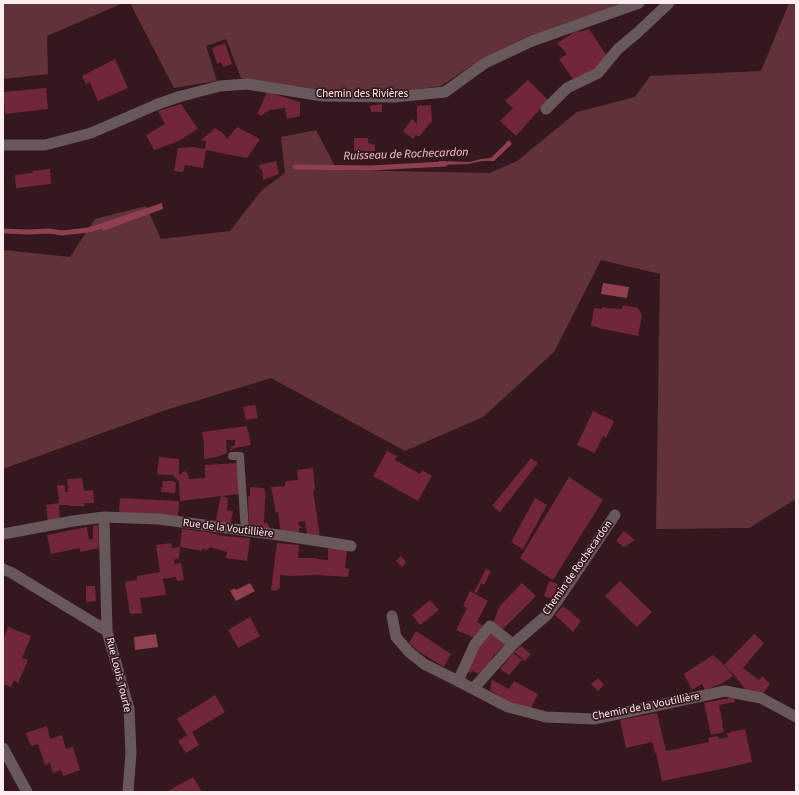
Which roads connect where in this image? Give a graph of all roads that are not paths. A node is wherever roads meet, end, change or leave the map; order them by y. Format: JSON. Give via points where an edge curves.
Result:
{"nodes":[{"id":1,"x":639,"y":3,"type":"edge"},
{"id":2,"x":669,"y":3,"type":"edge"},
{"id":3,"x":546,"y":109,"type":"dead end"},
{"id":4,"x":3,"y":145,"type":"edge"},
{"id":5,"x":232,"y":456,"type":"dead end"},
{"id":6,"x":615,"y":515,"type":"dead end"},
{"id":7,"x":104,"y":517,"type":"junction"},
{"id":8,"x":245,"y":531,"type":"junction"},
{"id":9,"x":3,"y":534,"type":"edge"},
{"id":10,"x":351,"y":546,"type":"dead end"},
{"id":11,"x":3,"y":569,"type":"edge"},
{"id":12,"x":392,"y":616,"type":"dead end"},
{"id":13,"x":107,"y":631,"type":"junction"},
{"id":14,"x":513,"y":644,"type":"junction"},
{"id":15,"x":458,"y":681,"type":"junction"},
{"id":16,"x":473,"y":689,"type":"junction"},
{"id":17,"x":796,"y":717,"type":"edge"},
{"id":18,"x":3,"y":748,"type":"edge"},
{"id":19,"x":27,"y":792,"type":"edge"},
{"id":20,"x":128,"y":792,"type":"edge"}],
"edges":[{"from":1,"to":4,"type":"street","name":"Chemin des Rivières","via":[[532,41],[485,63],[444,92],[394,97],[323,96],[247,84],[220,86],[158,104],[92,133],[44,145]]},
{"from":2,"to":3,"type":"street","via":[[618,49],[598,73],[567,88]]},
{"from":5,"to":8,"type":"lane","via":[[240,456]]},
{"from":6,"to":14,"type":"street","name":"Chemin de Rochecardon","via":[[547,615]]},
{"from":7,"to":8,"type":"street","name":"Rue de la Voutillière","via":[[159,519]]},
{"from":7,"to":9,"type":"street","name":"Rue de la Voutillière"},
{"from":7,"to":13,"type":"street"},
{"from":8,"to":10,"type":"street","name":"Rue de la Voutillière"},
{"from":11,"to":13,"type":"street","name":"Rue Louis Tourte"},
{"from":12,"to":15,"type":"street","via":[[396,637],[409,652],[424,664]]},
{"from":13,"to":20,"type":"street","name":"Rue Louis Tourte","via":[[129,709],[131,753]]},
{"from":14,"to":15,"type":"street","via":[[490,626],[475,644]]},
{"from":14,"to":16,"type":"street","name":"Chemin de Rochecardon"},
{"from":15,"to":16,"type":"street"},
{"from":16,"to":17,"type":"street","name":"Chemin de la Voutillière","via":[[508,708],[546,717],[594,719],[725,691],[761,698]]},
{"from":18,"to":19,"type":"street"}]}
